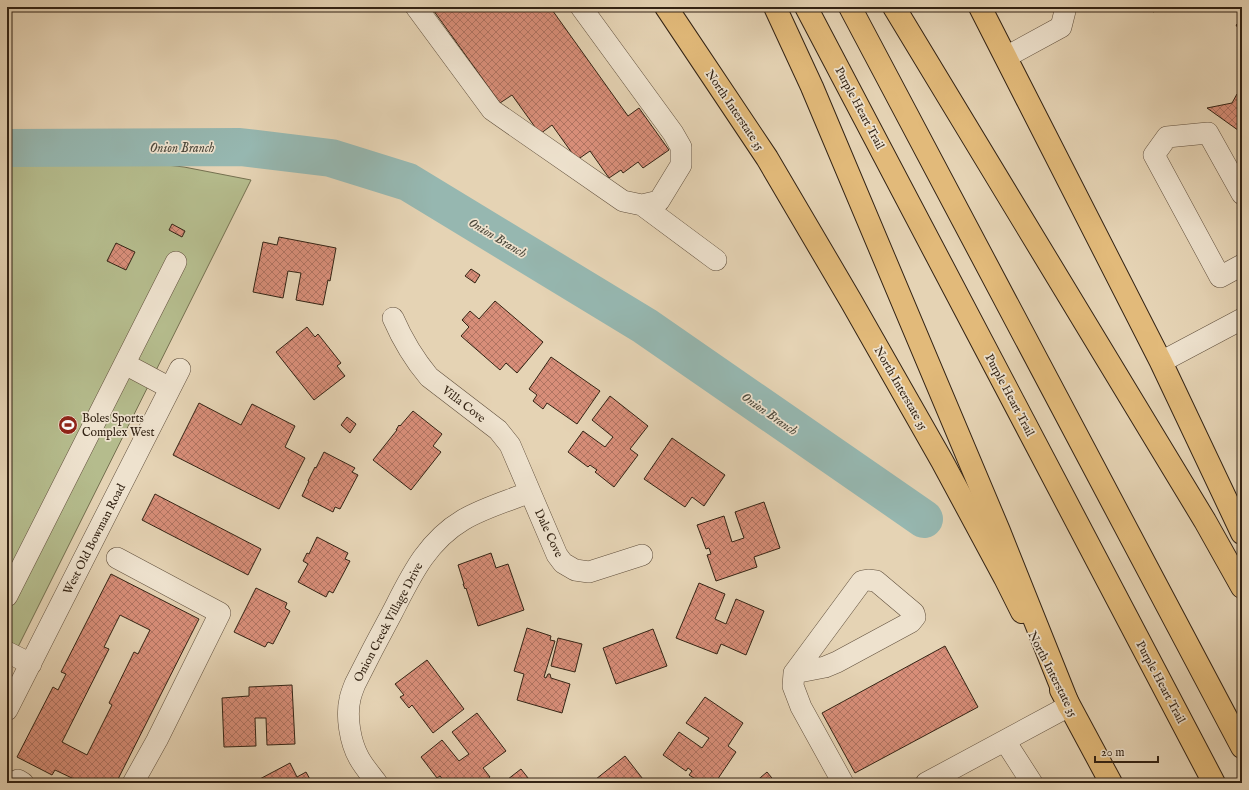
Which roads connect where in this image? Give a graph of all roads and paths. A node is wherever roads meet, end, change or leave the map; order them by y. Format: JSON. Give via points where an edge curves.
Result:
{"nodes":[{"id":1,"x":416,"y":7,"type":"edge"},
{"id":2,"x":581,"y":7,"type":"edge"},
{"id":3,"x":666,"y":7,"type":"edge"},
{"id":4,"x":776,"y":7,"type":"edge"},
{"id":5,"x":806,"y":7,"type":"edge"},
{"id":6,"x":850,"y":7,"type":"edge"},
{"id":7,"x":894,"y":7,"type":"edge"},
{"id":8,"x":980,"y":7,"type":"edge"},
{"id":9,"x":1066,"y":7,"type":"edge"},
{"id":10,"x":1006,"y":57,"type":"junction"},
{"id":11,"x":1242,"y":194,"type":"edge"},
{"id":12,"x":642,"y":205,"type":"junction"},
{"id":13,"x":716,"y":260,"type":"dead end"},
{"id":14,"x":176,"y":262,"type":"dead end"},
{"id":15,"x":1242,"y":265,"type":"edge"},
{"id":16,"x":393,"y":318,"type":"dead end"},
{"id":17,"x":1242,"y":319,"type":"edge"},
{"id":18,"x":1161,"y":362,"type":"junction"},
{"id":19,"x":125,"y":364,"type":"junction"},
{"id":20,"x":180,"y":369,"type":"dead end"},
{"id":21,"x":170,"y":388,"type":"junction"},
{"id":22,"x":530,"y":492,"type":"junction"},
{"id":23,"x":1242,"y":533,"type":"edge"},
{"id":24,"x":642,"y":555,"type":"dead end"},
{"id":25,"x":117,"y":558,"type":"dead end"},
{"id":26,"x":1242,"y":587,"type":"edge"},
{"id":27,"x":7,"y":596,"type":"edge"},
{"id":28,"x":7,"y":652,"type":"edge"},
{"id":29,"x":31,"y":664,"type":"junction"},
{"id":30,"x":794,"y":674,"type":"junction"},
{"id":31,"x":1069,"y":706,"type":"junction"},
{"id":32,"x":7,"y":710,"type":"edge"},
{"id":33,"x":1005,"y":741,"type":"junction"},
{"id":34,"x":1242,"y":746,"type":"edge"},
{"id":35,"x":134,"y":783,"type":"edge"},
{"id":36,"x":377,"y":783,"type":"edge"},
{"id":37,"x":843,"y":783,"type":"edge"},
{"id":38,"x":926,"y":783,"type":"edge"},
{"id":39,"x":1032,"y":783,"type":"edge"},
{"id":40,"x":1040,"y":783,"type":"edge"},
{"id":41,"x":1045,"y":783,"type":"edge"},
{"id":42,"x":1111,"y":783,"type":"edge"},
{"id":43,"x":1214,"y":783,"type":"edge"}],
"edges":[{"from":1,"to":12,"type":"street","via":[[492,110],[623,201]]},
{"from":2,"to":12,"type":"street","via":[[681,147],[681,165],[659,200]]},
{"from":3,"to":31,"type":"main road","name":"North Interstate 35","via":[[767,158],[851,301],[980,530]]},
{"from":4,"to":31,"type":"main road","via":[[999,531]]},
{"from":5,"to":43,"type":"main road","name":"Purple Heart Trail"},
{"from":6,"to":34,"type":"main road"},
{"from":7,"to":26,"type":"main road","via":[[1205,521]]},
{"from":8,"to":10,"type":"main road"},
{"from":9,"to":10,"type":"street","via":[[1061,27]]},
{"from":10,"to":18,"type":"main road"},
{"from":11,"to":15,"type":"street","via":[[1208,133],[1167,137],[1154,155],[1220,277]]},
{"from":12,"to":13,"type":"street"},
{"from":14,"to":19,"type":"street"},
{"from":16,"to":22,"type":"street","name":"Villa Cove","via":[[405,343],[429,377],[498,430],[510,445]]},
{"from":17,"to":18,"type":"street"},
{"from":18,"to":23,"type":"main road"},
{"from":19,"to":21,"type":"street"},
{"from":19,"to":27,"type":"street"},
{"from":20,"to":21,"type":"street","name":"West Old Bowman Road"},
{"from":21,"to":29,"type":"street","name":"West Old Bowman Road"},
{"from":22,"to":24,"type":"street","name":"Dale Cove","via":[[557,555],[563,563],[575,570],[589,572]]},
{"from":22,"to":36,"type":"street","name":"Onion Creek Village Drive","via":[[476,514],[451,528],[429,548],[413,573],[355,684],[350,700],[349,723],[353,745]]},
{"from":25,"to":35,"type":"street","via":[[220,613]]},
{"from":28,"to":29,"type":"street"},
{"from":29,"to":32,"type":"street","name":"West Old Bowman Road"},
{"from":30,"to":30,"type":"street","via":[[862,581],[876,582],[914,613],[915,617],[911,622],[836,662]]},
{"from":30,"to":37,"type":"street","via":[[793,686],[801,707]]},
{"from":31,"to":33,"type":"street"},
{"from":31,"to":42,"type":"main road","name":"North Interstate 35"},
{"from":33,"to":38,"type":"street"},
{"from":33,"to":39,"type":"street"},
{"from":40,"to":41,"type":"street"}]}
